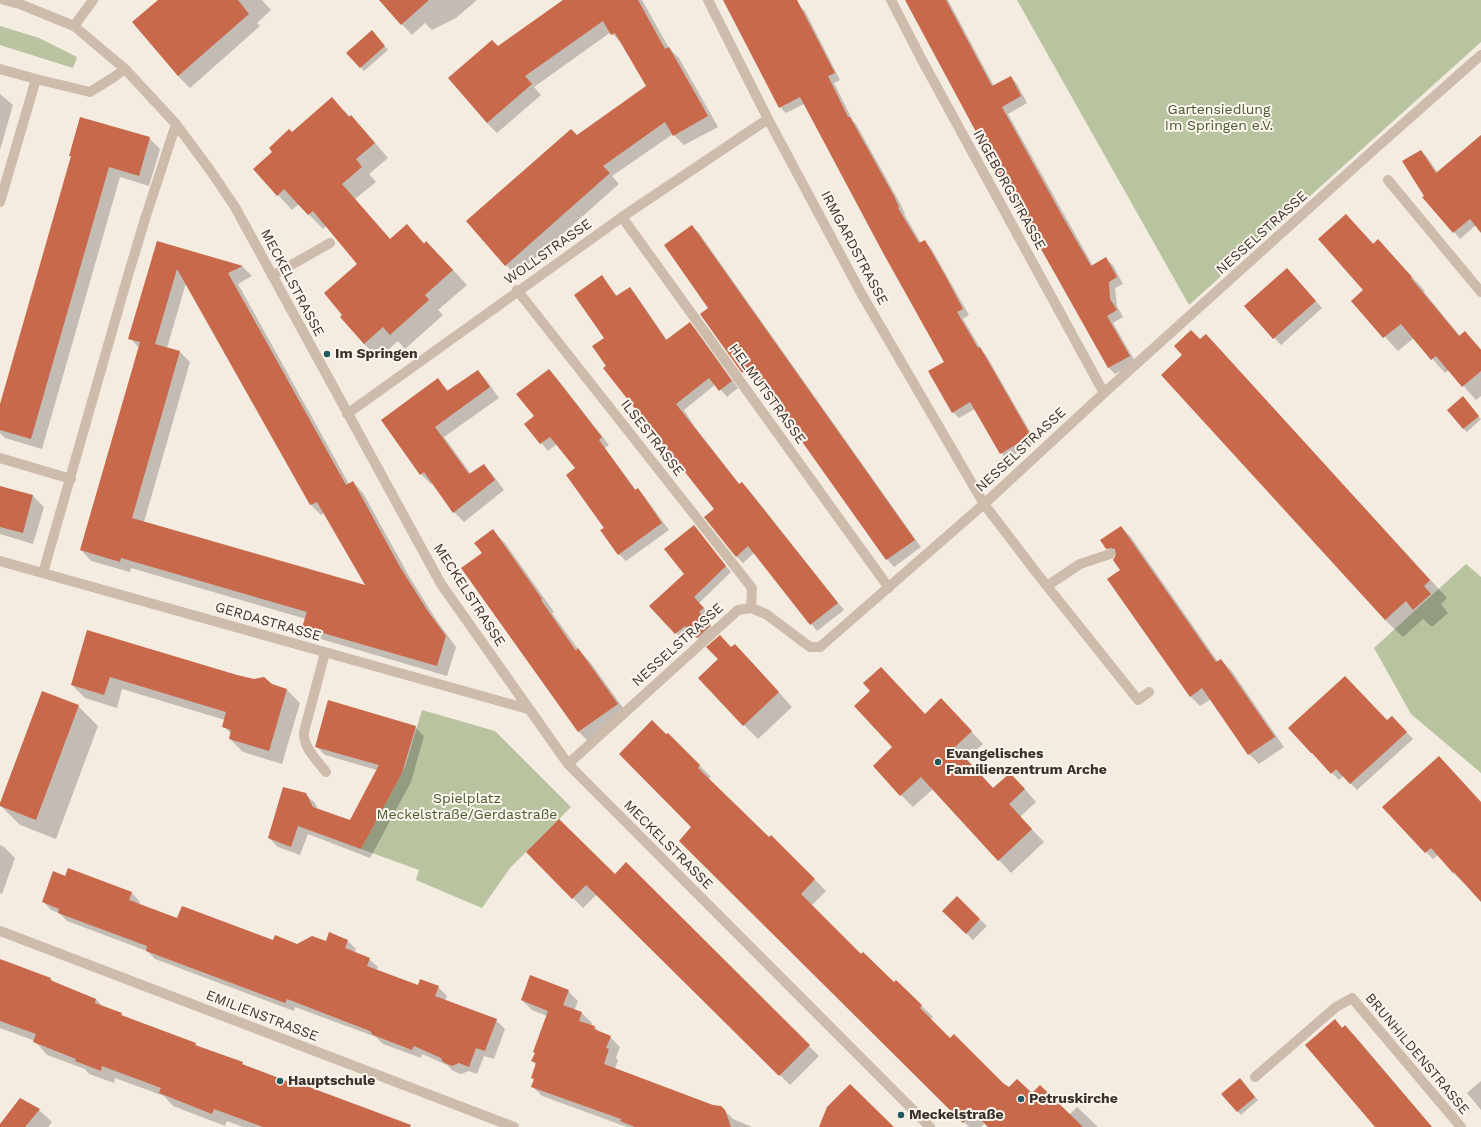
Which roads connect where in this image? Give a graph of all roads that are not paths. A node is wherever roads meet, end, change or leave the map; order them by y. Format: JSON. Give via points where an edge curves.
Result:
{"nodes":[{"id":1,"x":4,"y":0,"type":"edge"},
{"id":2,"x":93,"y":0,"type":"edge"},
{"id":3,"x":708,"y":0,"type":"edge"},
{"id":4,"x":891,"y":0,"type":"edge"},
{"id":5,"x":74,"y":26,"type":"junction"},
{"id":6,"x":1481,"y":55,"type":"edge"},
{"id":7,"x":0,"y":69,"type":"edge"},
{"id":8,"x":125,"y":69,"type":"junction"},
{"id":9,"x":36,"y":79,"type":"junction"},
{"id":10,"x":768,"y":119,"type":"junction"},
{"id":11,"x":176,"y":124,"type":"junction"},
{"id":12,"x":1388,"y":180,"type":"dead end"},
{"id":13,"x":0,"y":202,"type":"edge"},
{"id":14,"x":622,"y":217,"type":"junction"},
{"id":15,"x":330,"y":243,"type":"dead end"},
{"id":16,"x":272,"y":276,"type":"junction"},
{"id":17,"x":517,"y":290,"type":"junction"},
{"id":18,"x":1481,"y":292,"type":"edge"},
{"id":19,"x":1104,"y":394,"type":"junction"},
{"id":20,"x":347,"y":414,"type":"junction"},
{"id":21,"x":0,"y":458,"type":"edge"},
{"id":22,"x":71,"y":479,"type":"junction"},
{"id":23,"x":984,"y":504,"type":"junction"},
{"id":24,"x":1110,"y":554,"type":"dead end"},
{"id":25,"x":0,"y":560,"type":"edge"},
{"id":26,"x":43,"y":573,"type":"junction"},
{"id":27,"x":1047,"y":586,"type":"junction"},
{"id":28,"x":889,"y":588,"type":"junction"},
{"id":29,"x":751,"y":608,"type":"junction"},
{"id":30,"x":324,"y":653,"type":"junction"},
{"id":31,"x":1149,"y":692,"type":"dead end"},
{"id":32,"x":528,"y":709,"type":"junction"},
{"id":33,"x":568,"y":764,"type":"junction"},
{"id":34,"x":326,"y":772,"type":"dead end"},
{"id":35,"x":0,"y":931,"type":"edge"},
{"id":36,"x":1255,"y":1077,"type":"dead end"},
{"id":37,"x":514,"y":1127,"type":"edge"},
{"id":38,"x":930,"y":1127,"type":"edge"},
{"id":39,"x":1461,"y":1127,"type":"edge"}],
"edges":[{"from":1,"to":5,"type":"street","name":"MECKELSTRASSE"},
{"from":2,"to":5,"type":"street"},
{"from":3,"to":10,"type":"street","name":"IRMGARDSTRASSE"},
{"from":4,"to":19,"type":"street","name":"INGEBORGSTRASSE"},
{"from":5,"to":8,"type":"street","name":"MECKELSTRASSE"},
{"from":6,"to":19,"type":"street","name":"NESSELSTRASSE"},
{"from":7,"to":9,"type":"street"},
{"from":8,"to":9,"type":"street","via":[[90,92]]},
{"from":8,"to":11,"type":"street","name":"MECKELSTRASSE"},
{"from":9,"to":13,"type":"street"},
{"from":10,"to":14,"type":"street","name":"WOLLSTRASSE"},
{"from":10,"to":23,"type":"street","name":"IRMGARDSTRASSE","via":[[861,293]]},
{"from":11,"to":16,"type":"street","name":"MECKELSTRASSE","via":[[235,207]]},
{"from":11,"to":22,"type":"street","via":[[127,279]]},
{"from":12,"to":18,"type":"street"},
{"from":14,"to":17,"type":"street","name":"WOLLSTRASSE"},
{"from":14,"to":28,"type":"street","name":"HELMUTSTRASSE"},
{"from":15,"to":16,"type":"street"},
{"from":16,"to":20,"type":"street","name":"MECKELSTRASSE"},
{"from":17,"to":20,"type":"street","name":"WOLLSTRASSE"},
{"from":17,"to":29,"type":"street","name":"ILSESTRASSE","via":[[752,588]]},
{"from":19,"to":23,"type":"street","name":"NESSELSTRASSE"},
{"from":20,"to":32,"type":"street","name":"MECKELSTRASSE","via":[[441,584]]},
{"from":21,"to":22,"type":"street"},
{"from":22,"to":26,"type":"street"},
{"from":23,"to":27,"type":"street","name":"IRMGARDSTRASSE"},
{"from":23,"to":28,"type":"street","name":"NESSELSTRASSE"},
{"from":24,"to":27,"type":"street","via":[[1080,564]]},
{"from":25,"to":26,"type":"street","name":"GERDASTRASSE"},
{"from":26,"to":30,"type":"street","name":"GERDASTRASSE"},
{"from":27,"to":31,"type":"street","name":"IRMGARDSTRASSE","via":[[1138,700]]},
{"from":28,"to":29,"type":"street","name":"NESSELSTRASSE","via":[[820,647],[810,647],[766,614]]},
{"from":29,"to":33,"type":"street","name":"NESSELSTRASSE","via":[[738,610]]},
{"from":30,"to":32,"type":"street","name":"GERDASTRASSE"},
{"from":30,"to":34,"type":"street","via":[[304,740]]},
{"from":32,"to":33,"type":"street","name":"MECKELSTRASSE"},
{"from":33,"to":38,"type":"street","name":"MECKELSTRASSE"},
{"from":35,"to":37,"type":"street","name":"EMILIENSTRASSE"},
{"from":36,"to":39,"type":"street","name":"BRUNHILDENSTRASSE","via":[[1336,1008],[1352,998]]}]}
